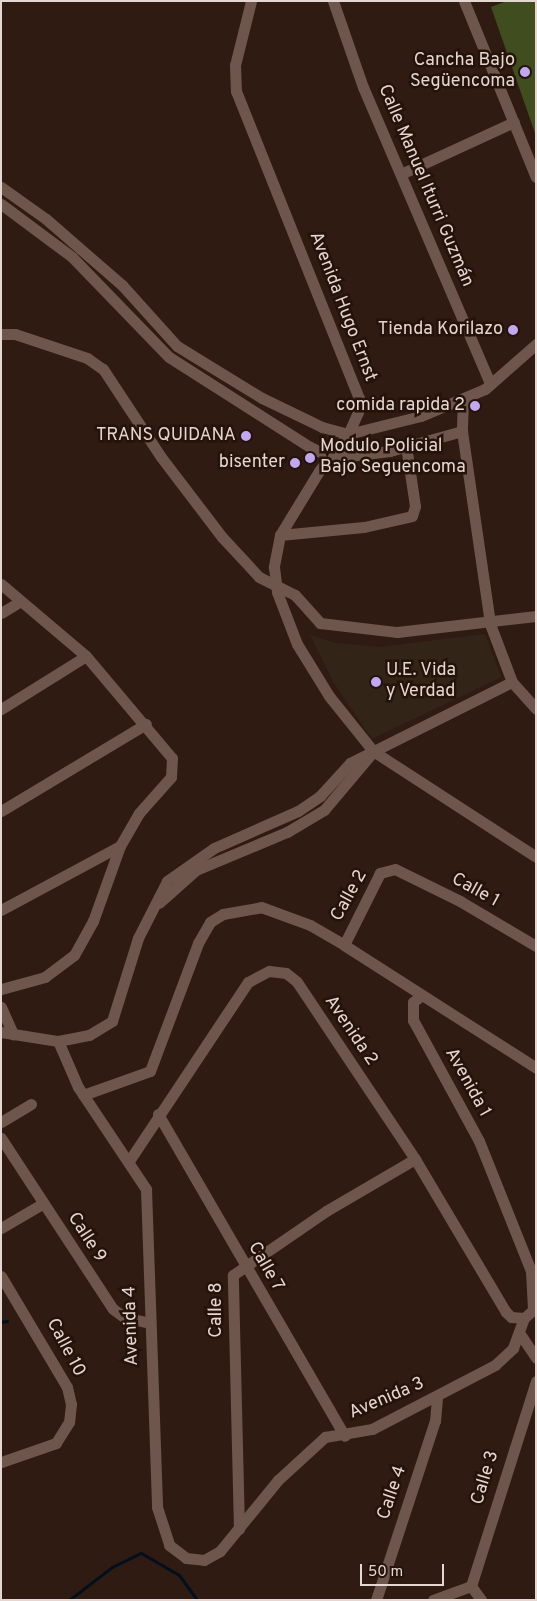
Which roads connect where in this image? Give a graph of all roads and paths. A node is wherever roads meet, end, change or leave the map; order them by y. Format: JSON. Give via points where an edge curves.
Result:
{"nodes":[{"id":1,"x":251,"y":1,"type":"edge"},
{"id":2,"x":333,"y":1,"type":"edge"},
{"id":3,"x":464,"y":1,"type":"edge"},
{"id":4,"x":514,"y":122,"type":"junction"},
{"id":5,"x":403,"y":173,"type":"junction"},
{"id":6,"x":536,"y":177,"type":"edge"},
{"id":7,"x":1,"y":187,"type":"edge"},
{"id":8,"x":1,"y":204,"type":"edge"},
{"id":9,"x":536,"y":333,"type":"edge"},
{"id":10,"x":1,"y":334,"type":"edge"},
{"id":11,"x":536,"y":343,"type":"edge"},
{"id":12,"x":177,"y":346,"type":"junction"},
{"id":13,"x":169,"y":358,"type":"junction"},
{"id":14,"x":490,"y":384,"type":"junction"},
{"id":15,"x":464,"y":408,"type":"junction"},
{"id":16,"x":462,"y":431,"type":"junction"},
{"id":17,"x":348,"y":434,"type":"junction"},
{"id":18,"x":406,"y":446,"type":"junction"},
{"id":19,"x":333,"y":458,"type":"junction"},
{"id":20,"x":280,"y":535,"type":"junction"},
{"id":21,"x":1,"y":584,"type":"edge"},
{"id":22,"x":275,"y":584,"type":"junction"},
{"id":23,"x":22,"y":601,"type":"junction"},
{"id":24,"x":1,"y":613,"type":"edge"},
{"id":25,"x":536,"y":616,"type":"edge"},
{"id":26,"x":490,"y":624,"type":"junction"},
{"id":27,"x":86,"y":656,"type":"junction"},
{"id":28,"x":512,"y":682,"type":"junction"},
{"id":29,"x":1,"y":708,"type":"edge"},
{"id":30,"x":536,"y":709,"type":"edge"},
{"id":31,"x":146,"y":724,"type":"junction"},
{"id":32,"x":373,"y":751,"type":"junction"},
{"id":33,"x":1,"y":811,"type":"edge"},
{"id":34,"x":120,"y":846,"type":"junction"},
{"id":35,"x":536,"y":857,"type":"edge"},
{"id":36,"x":395,"y":869,"type":"joint"},
{"id":37,"x":1,"y":910,"type":"edge"},
{"id":38,"x":344,"y":945,"type":"junction"},
{"id":39,"x":536,"y":946,"type":"edge"},
{"id":40,"x":1,"y":989,"type":"edge"},
{"id":41,"x":422,"y":995,"type":"junction"},
{"id":42,"x":1,"y":1007,"type":"edge"},
{"id":43,"x":7,"y":1033,"type":"edge"},
{"id":44,"x":58,"y":1041,"type":"junction"},
{"id":45,"x":536,"y":1068,"type":"edge"},
{"id":46,"x":84,"y":1095,"type":"junction"},
{"id":47,"x":31,"y":1104,"type":"dead end"},
{"id":48,"x":158,"y":1114,"type":"junction"},
{"id":49,"x":1,"y":1122,"type":"edge"},
{"id":50,"x":1,"y":1138,"type":"edge"},
{"id":51,"x":414,"y":1159,"type":"junction"},
{"id":52,"x":129,"y":1161,"type":"junction"},
{"id":53,"x":42,"y":1204,"type":"junction"},
{"id":54,"x":1,"y":1228,"type":"edge"},
{"id":55,"x":244,"y":1266,"type":"junction"},
{"id":56,"x":1,"y":1276,"type":"edge"},
{"id":57,"x":524,"y":1318,"type":"junction"},
{"id":58,"x":149,"y":1323,"type":"junction"},
{"id":59,"x":520,"y":1334,"type":"junction"},
{"id":60,"x":536,"y":1358,"type":"edge"},
{"id":61,"x":534,"y":1388,"type":"edge"},
{"id":62,"x":437,"y":1397,"type":"junction"},
{"id":63,"x":345,"y":1436,"type":"junction"},
{"id":64,"x":1,"y":1462,"type":"edge"},
{"id":65,"x":239,"y":1529,"type":"junction"},
{"id":66,"x":471,"y":1586,"type":"junction"},
{"id":67,"x":376,"y":1600,"type":"edge"},
{"id":68,"x":433,"y":1600,"type":"edge"},
{"id":69,"x":481,"y":1600,"type":"edge"}],
"edges":[{"from":1,"to":17,"type":"street","name":"Avenida Hugo Ernst","via":[[235,65],[236,91],[357,390],[358,412]]},
{"from":2,"to":5,"type":"street","name":"Calle Manuel Iturri Guzmán","via":[[363,87]]},
{"from":3,"to":4,"type":"street"},
{"from":4,"to":5,"type":"street"},
{"from":4,"to":6,"type":"street"},
{"from":5,"to":14,"type":"street","name":"Calle Manuel Iturri Guzmán"},
{"from":7,"to":12,"type":"street","via":[[46,219],[122,285]]},
{"from":8,"to":13,"type":"street","via":[[72,257]]},
{"from":9,"to":11,"type":"street"},
{"from":10,"to":22,"type":"street","via":[[15,334],[87,358],[102,369],[161,457],[222,538],[252,570]]},
{"from":11,"to":14,"type":"street"},
{"from":12,"to":13,"type":"street"},
{"from":12,"to":17,"type":"street","via":[[286,411]]},
{"from":13,"to":19,"type":"street","via":[[310,447]]},
{"from":14,"to":15,"type":"street"},
{"from":15,"to":16,"type":"street"},
{"from":15,"to":17,"type":"street"},
{"from":16,"to":18,"type":"street"},
{"from":16,"to":26,"type":"street"},
{"from":17,"to":19,"type":"street","name":"Avenida Hugo Ernst"},
{"from":18,"to":19,"type":"street"},
{"from":18,"to":20,"type":"street","via":[[415,506],[412,516],[364,527]]},
{"from":19,"to":20,"type":"street","name":"Avenida Hugo Ernst","via":[[319,471]]},
{"from":20,"to":22,"type":"street","name":"Avenida Hugo Ernst","via":[[275,553]]},
{"from":21,"to":23,"type":"street"},
{"from":22,"to":26,"type":"street","via":[[295,594],[313,618],[330,627],[397,632]]},
{"from":22,"to":32,"type":"street","name":"Avenida Hugo Ernst","via":[[297,644],[329,696]]},
{"from":23,"to":24,"type":"street"},
{"from":23,"to":27,"type":"street"},
{"from":25,"to":26,"type":"street"},
{"from":26,"to":28,"type":"street"},
{"from":27,"to":29,"type":"street"},
{"from":27,"to":31,"type":"street"},
{"from":28,"to":30,"type":"street"},
{"from":28,"to":32,"type":"street"},
{"from":31,"to":33,"type":"street"},
{"from":31,"to":34,"type":"street","via":[[172,758],[171,777],[139,813]]},
{"from":32,"to":35,"type":"street","name":"Avenida Hugo Ernst"},
{"from":32,"to":44,"type":"street","via":[[324,810],[287,832],[196,870],[158,904],[138,938],[112,1021],[89,1035]]},
{"from":34,"to":37,"type":"street"},
{"from":34,"to":40,"type":"street","via":[[93,921],[74,955],[45,976]]},
{"from":36,"to":38,"type":"street","name":"Calle 2","via":[[380,873]]},
{"from":36,"to":39,"type":"street","name":"Calle 1","via":[[460,901]]},
{"from":38,"to":41,"type":"street","name":"Calle 2"},
{"from":38,"to":46,"type":"street","via":[[310,924],[261,907],[223,914],[210,922],[198,943],[150,1071]]},
{"from":41,"to":45,"type":"street","name":"Avenida 1"},
{"from":41,"to":57,"type":"street","name":"Avenida 1","via":[[410,1010],[413,1020],[479,1141],[531,1271],[533,1310]]},
{"from":42,"to":43,"type":"street"},
{"from":43,"to":44,"type":"street"},
{"from":44,"to":46,"type":"street","name":"Avenida 4"},
{"from":46,"to":52,"type":"street","name":"Avenida 4"},
{"from":47,"to":49,"type":"street"},
{"from":48,"to":51,"type":"street","name":"Avenida 2","via":[[217,1034],[248,982],[258,974],[278,971],[297,982]]},
{"from":48,"to":52,"type":"street","name":"Avenida 2"},
{"from":48,"to":55,"type":"street","name":"Calle 7"},
{"from":50,"to":53,"type":"street","name":"Calle 9"},
{"from":51,"to":55,"type":"street","name":"Calle 8"},
{"from":51,"to":57,"type":"street","name":"Avenida 2","via":[[506,1312],[511,1317]]},
{"from":52,"to":58,"type":"street","name":"Avenida 4","via":[[146,1189]]},
{"from":53,"to":54,"type":"street"},
{"from":53,"to":58,"type":"street","name":"Calle 9","via":[[113,1309],[124,1317]]},
{"from":55,"to":63,"type":"street","name":"Calle 7"},
{"from":55,"to":65,"type":"street","name":"Calle 8","via":[[233,1275]]},
{"from":56,"to":64,"type":"street","name":"Calle 10","via":[[67,1387],[71,1404],[68,1422],[56,1443]]},
{"from":57,"to":59,"type":"street","name":"Avenida 3"},
{"from":58,"to":65,"type":"street","name":"Avenida 4","via":[[157,1507],[162,1531],[177,1553],[204,1560],[220,1551]]},
{"from":59,"to":60,"type":"street"},
{"from":59,"to":62,"type":"street","name":"Avenida 3","via":[[495,1365]]},
{"from":61,"to":66,"type":"street","name":"Calle 3"},
{"from":62,"to":63,"type":"street","name":"Avenida 3","via":[[372,1429]]},
{"from":62,"to":67,"type":"street","name":"Calle 4","via":[[435,1421]]},
{"from":63,"to":65,"type":"street","name":"Avenida 3","via":[[325,1437],[307,1451]]},
{"from":66,"to":68,"type":"street"},
{"from":66,"to":69,"type":"street"}]}
